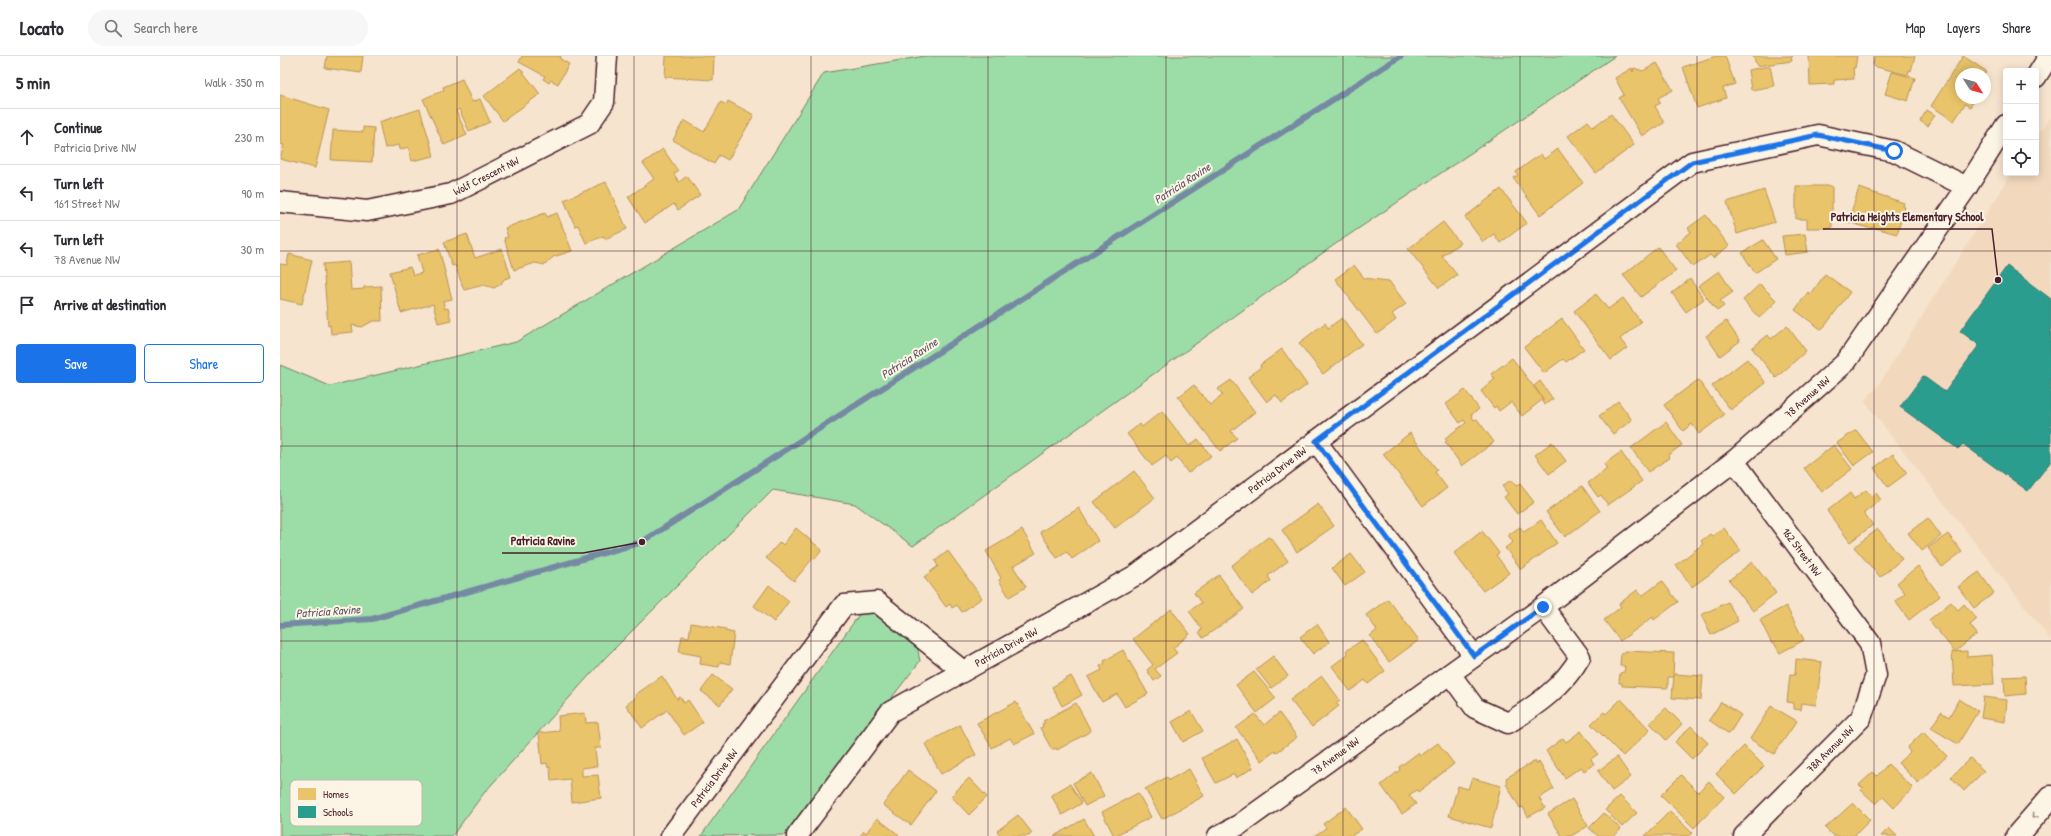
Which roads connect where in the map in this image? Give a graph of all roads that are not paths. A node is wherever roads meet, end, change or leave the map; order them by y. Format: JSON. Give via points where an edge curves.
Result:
{"nodes":[{"id":1,"x":607,"y":56,"type":"edge"},
{"id":2,"x":2049,"y":56,"type":"edge"},
{"id":3,"x":2039,"y":72,"type":"edge"},
{"id":4,"x":2003,"y":130,"type":"edge"},
{"id":5,"x":1967,"y":187,"type":"junction"},
{"id":6,"x":280,"y":202,"type":"edge"},
{"id":7,"x":1316,"y":441,"type":"junction"},
{"id":8,"x":1734,"y":461,"type":"junction"},
{"id":9,"x":1543,"y":607,"type":"junction"},
{"id":10,"x":1870,"y":643,"type":"joint"},
{"id":11,"x":1474,"y":656,"type":"junction"},
{"id":12,"x":963,"y":671,"type":"junction"},
{"id":13,"x":1450,"y":674,"type":"junction"},
{"id":14,"x":2051,"y":797,"type":"edge"},
{"id":15,"x":1243,"y":830,"type":"edge"},
{"id":16,"x":671,"y":836,"type":"edge"},
{"id":17,"x":797,"y":836,"type":"edge"},
{"id":18,"x":1218,"y":836,"type":"edge"},
{"id":19,"x":1744,"y":836,"type":"edge"},
{"id":20,"x":2017,"y":836,"type":"edge"}],
"edges":[{"from":1,"to":6,"type":"street","name":"Wolf Crescent NW","via":[[604,102],[589,124],[451,194],[367,211]]},
{"from":2,"to":3,"type":"street"},
{"from":4,"to":5,"type":"street","name":"78 Avenue NW"},
{"from":5,"to":7,"type":"street","name":"Patricia Drive NW","via":[[1894,151],[1818,135],[1692,162]]},
{"from":5,"to":8,"type":"street","name":"78 Avenue NW","via":[[1846,362]]},
{"from":7,"to":11,"type":"street"},
{"from":7,"to":12,"type":"street","name":"Patricia Drive NW","via":[[1136,575]]},
{"from":8,"to":9,"type":"street","name":"78 Avenue NW"},
{"from":8,"to":10,"type":"street","name":"162 Street NW"},
{"from":9,"to":11,"type":"street","name":"78 Avenue NW"},
{"from":9,"to":13,"type":"street","via":[[1580,657],[1572,671],[1539,704],[1508,723],[1475,708]]},
{"from":10,"to":19,"type":"street","name":"78A Avenue NW","via":[[1876,675],[1861,718]]},
{"from":11,"to":13,"type":"street","name":"78 Avenue NW"},
{"from":12,"to":16,"type":"street","name":"Patricia Drive NW","via":[[877,602],[844,605]]},
{"from":12,"to":17,"type":"street","name":"Patricia Drive NW","via":[[890,712]]},
{"from":13,"to":15,"type":"street","name":"78 Avenue NW"},
{"from":14,"to":20,"type":"highway","one_way":true},
{"from":15,"to":18,"type":"street","name":"78 Avenue NW"}]}
